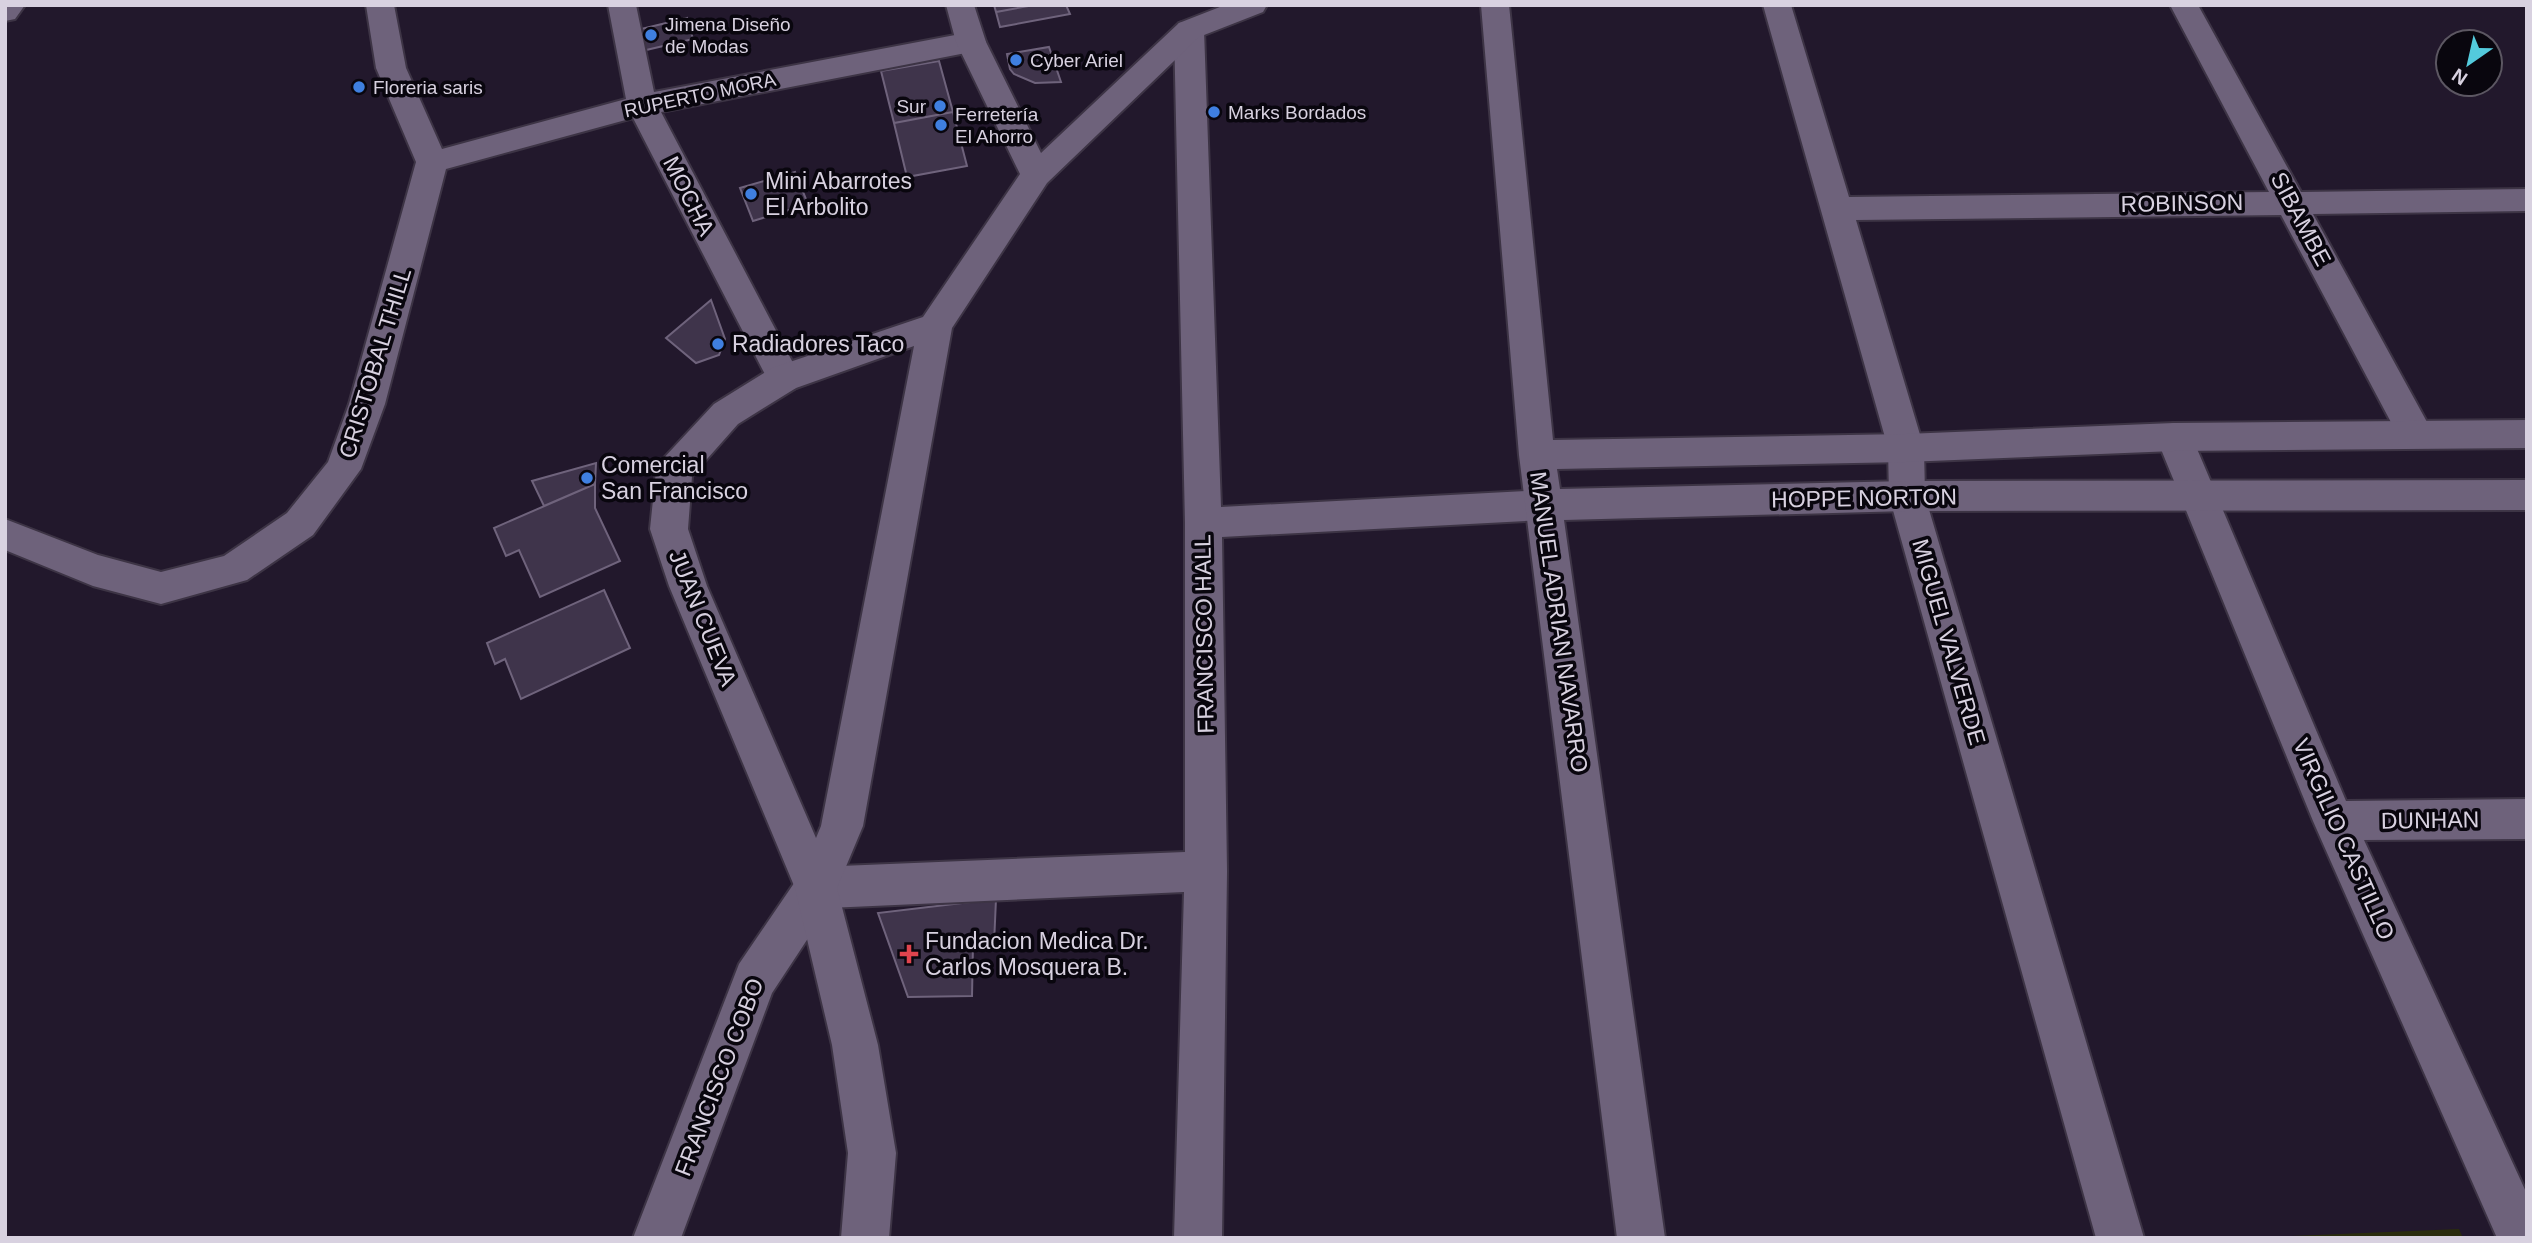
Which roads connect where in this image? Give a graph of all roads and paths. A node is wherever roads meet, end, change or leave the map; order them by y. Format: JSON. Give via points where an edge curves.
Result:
{"nodes":[{"id":1,"x":10,"y":5,"type":"edge"},
{"id":2,"x":380,"y":5,"type":"edge"},
{"id":3,"x":622,"y":5,"type":"edge"},
{"id":4,"x":960,"y":5,"type":"edge"},
{"id":5,"x":1253,"y":5,"type":"edge"},
{"id":6,"x":1495,"y":5,"type":"edge"},
{"id":7,"x":1777,"y":5,"type":"edge"},
{"id":8,"x":2185,"y":5,"type":"edge"},
{"id":9,"x":5,"y":12,"type":"edge"},
{"id":10,"x":1189,"y":30,"type":"junction"},
{"id":11,"x":971,"y":42,"type":"junction"},
{"id":12,"x":642,"y":105,"type":"junction"},
{"id":13,"x":432,"y":162,"type":"junction"},
{"id":14,"x":1036,"y":175,"type":"junction"},
{"id":15,"x":2527,"y":200,"type":"edge"},
{"id":16,"x":2291,"y":201,"type":"junction"},
{"id":17,"x":1838,"y":209,"type":"junction"},
{"id":18,"x":935,"y":326,"type":"junction"},
{"id":19,"x":784,"y":379,"type":"junction"},
{"id":20,"x":2415,"y":433,"type":"junction"},
{"id":21,"x":2527,"y":434,"type":"edge"},
{"id":22,"x":2174,"y":437,"type":"junction"},
{"id":23,"x":1906,"y":448,"type":"junction"},
{"id":24,"x":1537,"y":455,"type":"junction"},
{"id":25,"x":2199,"y":494,"type":"junction"},
{"id":26,"x":2527,"y":495,"type":"edge"},
{"id":27,"x":1907,"y":496,"type":"junction"},
{"id":28,"x":1543,"y":505,"type":"junction"},
{"id":29,"x":1202,"y":523,"type":"junction"},
{"id":30,"x":5,"y":534,"type":"edge"},
{"id":31,"x":2527,"y":819,"type":"edge"},
{"id":32,"x":2333,"y":821,"type":"junction"},
{"id":33,"x":1206,"y":871,"type":"junction"},
{"id":34,"x":816,"y":888,"type":"junction"},
{"id":35,"x":657,"y":1238,"type":"edge"},
{"id":36,"x":865,"y":1238,"type":"edge"},
{"id":37,"x":1198,"y":1238,"type":"edge"},
{"id":38,"x":1641,"y":1238,"type":"edge"},
{"id":39,"x":2120,"y":1238,"type":"edge"},
{"id":40,"x":2522,"y":1238,"type":"edge"}],
"edges":[{"from":1,"to":9,"type":"street"},
{"from":2,"to":13,"type":"street","via":[[391,68]]},
{"from":3,"to":12,"type":"street","name":"MOCHA"},
{"from":4,"to":11,"type":"street"},
{"from":5,"to":10,"type":"street"},
{"from":6,"to":24,"type":"street","name":"MANUEL ADRIAN NAVARRO"},
{"from":7,"to":17,"type":"street","name":"MIGUEL VALVERDE"},
{"from":8,"to":16,"type":"street","name":"SIBAMBE"},
{"from":10,"to":14,"type":"street"},
{"from":10,"to":29,"type":"street","name":"FRANCISCO HALL"},
{"from":11,"to":12,"type":"street","name":"RUPERTO MORA"},
{"from":11,"to":14,"type":"street"},
{"from":12,"to":13,"type":"street","name":"RUPERTO MORA"},
{"from":12,"to":19,"type":"street","name":"MOCHA"},
{"from":13,"to":30,"type":"street","name":"CRISTOBAL THILL","via":[[367,404],[343,468],[300,524],[234,569],[161,588],[93,570]]},
{"from":14,"to":18,"type":"street"},
{"from":15,"to":16,"type":"street","name":"ROBINSON"},
{"from":16,"to":17,"type":"street","name":"ROBINSON"},
{"from":16,"to":20,"type":"street","name":"SIBAMBE"},
{"from":17,"to":23,"type":"street","name":"MIGUEL VALVERDE"},
{"from":18,"to":19,"type":"street","name":"JUAN CUEVA"},
{"from":18,"to":34,"type":"street","via":[[842,826]]},
{"from":19,"to":34,"type":"street","name":"JUAN CUEVA","via":[[726,414],[674,471],[669,530],[688,586]]},
{"from":20,"to":21,"type":"street"},
{"from":20,"to":22,"type":"street"},
{"from":22,"to":23,"type":"street"},
{"from":22,"to":25,"type":"street","name":"VIRGILIO CASTILLO"},
{"from":23,"to":24,"type":"street"},
{"from":23,"to":27,"type":"street","name":"MIGUEL VALVERDE"},
{"from":24,"to":28,"type":"street","name":"MANUEL ADRIAN NAVARRO"},
{"from":25,"to":26,"type":"street","name":"HOPPE NORTON"},
{"from":25,"to":27,"type":"street","name":"HOPPE NORTON"},
{"from":25,"to":32,"type":"street","name":"VIRGILIO CASTILLO"},
{"from":27,"to":28,"type":"street","name":"HOPPE NORTON"},
{"from":27,"to":39,"type":"street","name":"MIGUEL VALVERDE"},
{"from":28,"to":29,"type":"street","name":"HOPPE NORTON"},
{"from":28,"to":38,"type":"street","name":"MANUEL ADRIAN NAVARRO"},
{"from":29,"to":33,"type":"street","name":"FRANCISCO HALL"},
{"from":31,"to":32,"type":"street","name":"DUNHAN"},
{"from":32,"to":40,"type":"street","name":"VIRGILIO CASTILLO"},
{"from":33,"to":34,"type":"street"},
{"from":33,"to":37,"type":"street","name":"FRANCISCO HALL"},
{"from":34,"to":35,"type":"street","name":"FRANCISCO COBO","via":[[755,980]]},
{"from":34,"to":36,"type":"street","name":"JUAN CUEVA","via":[[855,1045],[872,1153]]}]}
